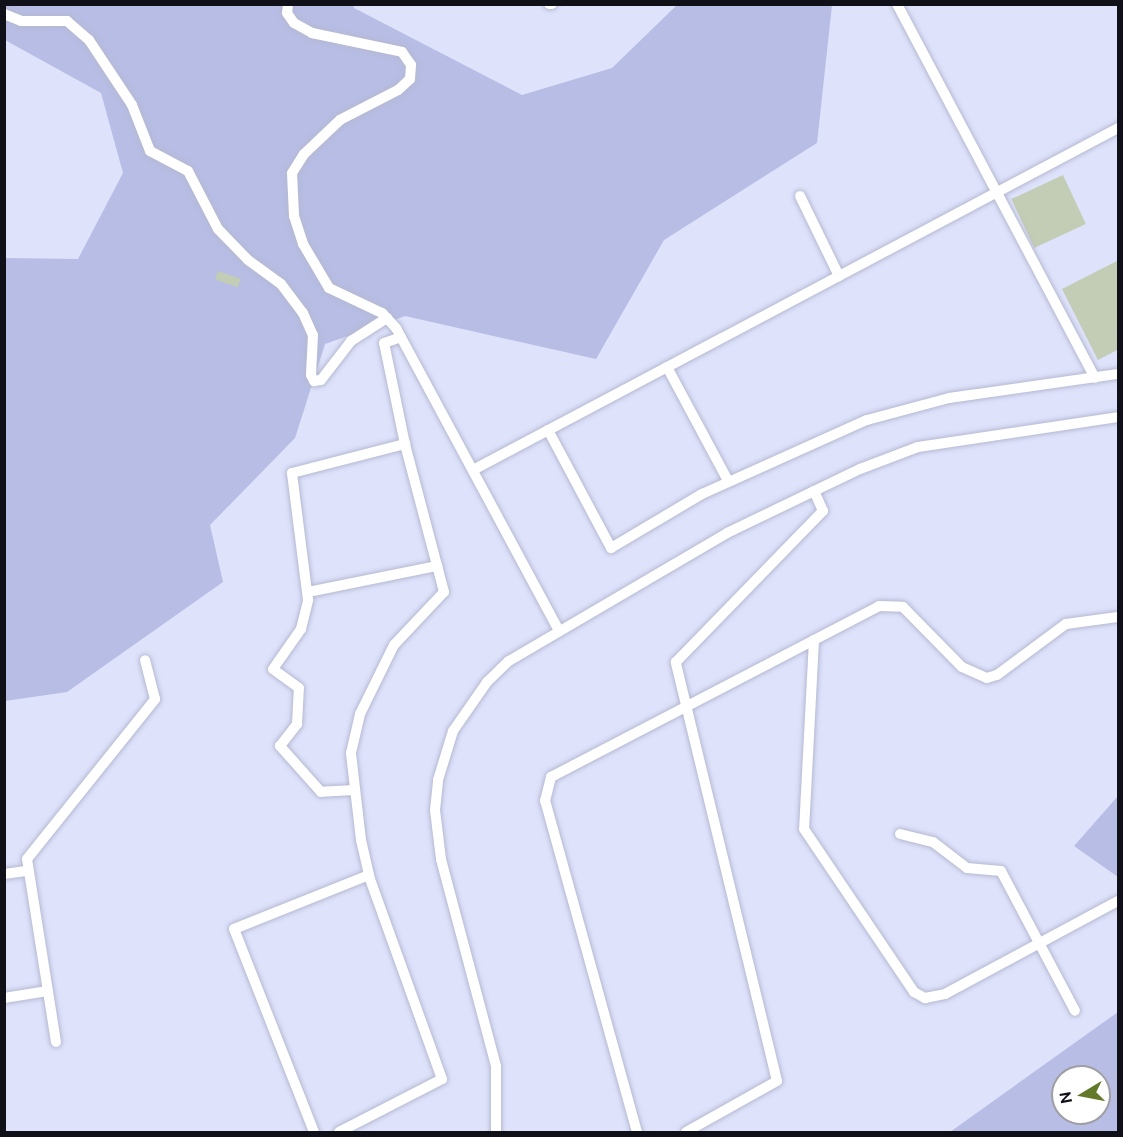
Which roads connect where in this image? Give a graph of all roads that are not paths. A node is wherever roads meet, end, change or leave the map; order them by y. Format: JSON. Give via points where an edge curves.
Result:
{"nodes":[{"id":1,"x":288,"y":4,"type":"edge"},
{"id":2,"x":897,"y":4,"type":"edge"},
{"id":3,"x":4,"y":14,"type":"edge"},
{"id":4,"x":1119,"y":128,"type":"edge"},
{"id":5,"x":996,"y":193,"type":"junction"},
{"id":6,"x":800,"y":196,"type":"dead end"},
{"id":7,"x":839,"y":276,"type":"junction"},
{"id":8,"x":387,"y":318,"type":"junction"},
{"id":9,"x":401,"y":337,"type":"junction"},
{"id":10,"x":667,"y":367,"type":"junction"},
{"id":11,"x":1119,"y":374,"type":"edge"},
{"id":12,"x":1095,"y":378,"type":"junction"},
{"id":13,"x":1119,"y":417,"type":"edge"},
{"id":14,"x":548,"y":430,"type":"junction"},
{"id":15,"x":405,"y":444,"type":"junction"},
{"id":16,"x":473,"y":470,"type":"junction"},
{"id":17,"x":728,"y":481,"type":"junction"},
{"id":18,"x":814,"y":491,"type":"junction"},
{"id":19,"x":436,"y":566,"type":"junction"},
{"id":20,"x":308,"y":592,"type":"junction"},
{"id":21,"x":1119,"y":617,"type":"edge"},
{"id":22,"x":559,"y":631,"type":"junction"},
{"id":23,"x":814,"y":640,"type":"junction"},
{"id":24,"x":145,"y":660,"type":"dead end"},
{"id":25,"x":686,"y":709,"type":"junction"},
{"id":26,"x":355,"y":790,"type":"junction"},
{"id":27,"x":900,"y":834,"type":"dead end"},
{"id":28,"x":26,"y":871,"type":"junction"},
{"id":29,"x":4,"y":874,"type":"edge"},
{"id":30,"x":369,"y":875,"type":"junction"},
{"id":31,"x":1119,"y":901,"type":"edge"},
{"id":32,"x":1039,"y":944,"type":"junction"},
{"id":33,"x":47,"y":991,"type":"junction"},
{"id":34,"x":4,"y":999,"type":"edge"},
{"id":35,"x":1075,"y":1011,"type":"dead end"},
{"id":36,"x":56,"y":1042,"type":"dead end"},
{"id":37,"x":314,"y":1132,"type":"edge"},
{"id":38,"x":339,"y":1132,"type":"edge"},
{"id":39,"x":496,"y":1132,"type":"edge"},
{"id":40,"x":637,"y":1132,"type":"edge"},
{"id":41,"x":686,"y":1132,"type":"edge"}],
"edges":[{"from":1,"to":8,"type":"street","via":[[287,13],[294,23],[312,33],[402,52],[411,65],[410,79],[404,85],[340,120],[304,154],[292,173],[294,216],[303,244],[329,288]]},
{"from":2,"to":5,"type":"street"},
{"from":3,"to":8,"type":"street","via":[[21,21],[67,21],[89,40],[132,105],[150,150],[188,171],[218,229],[248,260],[281,284],[303,313],[313,335],[314,381],[321,380],[351,340]]},
{"from":4,"to":5,"type":"street"},
{"from":5,"to":7,"type":"street"},
{"from":5,"to":12,"type":"street"},
{"from":6,"to":7,"type":"street"},
{"from":7,"to":10,"type":"street"},
{"from":8,"to":9,"type":"street"},
{"from":9,"to":15,"type":"street","via":[[384,343]]},
{"from":9,"to":16,"type":"street"},
{"from":10,"to":14,"type":"street"},
{"from":10,"to":17,"type":"street"},
{"from":11,"to":12,"type":"street"},
{"from":12,"to":17,"type":"street","via":[[907,407],[827,435]]},
{"from":13,"to":18,"type":"street","via":[[918,447]]},
{"from":14,"to":16,"type":"street"},
{"from":14,"to":17,"type":"street","via":[[611,548]]},
{"from":15,"to":19,"type":"street"},
{"from":15,"to":20,"type":"street","via":[[292,473]]},
{"from":16,"to":22,"type":"street"},
{"from":18,"to":22,"type":"street","via":[[727,533]]},
{"from":18,"to":25,"type":"street","via":[[823,511],[676,662]]},
{"from":19,"to":20,"type":"street"},
{"from":19,"to":26,"type":"street","via":[[444,592],[394,645],[360,714],[351,753]]},
{"from":20,"to":26,"type":"street","via":[[300,629],[273,669],[299,688],[297,724],[280,746],[321,792]]},
{"from":21,"to":23,"type":"street","via":[[1066,624],[997,675],[987,678],[962,667],[903,607],[890,604]]},
{"from":22,"to":39,"type":"street","via":[[509,661],[487,682],[453,731],[438,780],[435,810],[441,859],[495,1066]]},
{"from":23,"to":25,"type":"street"},
{"from":23,"to":32,"type":"street","via":[[804,829],[914,992],[934,998]]},
{"from":24,"to":28,"type":"street","via":[[155,699],[27,859]]},
{"from":25,"to":40,"type":"street","via":[[551,777],[546,787],[545,801]]},
{"from":25,"to":41,"type":"street","via":[[777,1081]]},
{"from":26,"to":30,"type":"street"},
{"from":27,"to":32,"type":"street","via":[[933,842],[967,868],[1001,871]]},
{"from":28,"to":29,"type":"street"},
{"from":28,"to":33,"type":"street"},
{"from":30,"to":37,"type":"street","via":[[234,929]]},
{"from":30,"to":38,"type":"street","via":[[442,1079]]},
{"from":31,"to":32,"type":"street"},
{"from":32,"to":35,"type":"street"},
{"from":33,"to":34,"type":"street"},
{"from":33,"to":36,"type":"street"}]}
